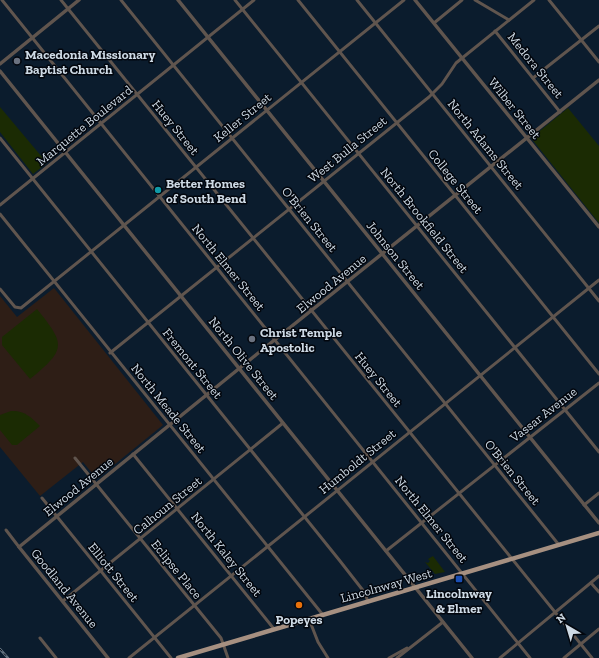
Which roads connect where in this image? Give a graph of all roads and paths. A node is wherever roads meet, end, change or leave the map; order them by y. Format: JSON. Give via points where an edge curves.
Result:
{"nodes":[{"id":1,"x":2,"y":0,"type":"edge"},
{"id":2,"x":61,"y":0,"type":"edge"},
{"id":3,"x":79,"y":0,"type":"edge"},
{"id":4,"x":121,"y":0,"type":"edge"},
{"id":5,"x":178,"y":0,"type":"edge"},
{"id":6,"x":236,"y":0,"type":"edge"},
{"id":7,"x":254,"y":0,"type":"edge"},
{"id":8,"x":298,"y":0,"type":"edge"},
{"id":9,"x":357,"y":0,"type":"edge"},
{"id":10,"x":404,"y":0,"type":"edge"},
{"id":11,"x":416,"y":0,"type":"edge"},
{"id":12,"x":462,"y":0,"type":"edge"},
{"id":13,"x":475,"y":0,"type":"edge"},
{"id":14,"x":534,"y":0,"type":"edge"},
{"id":15,"x":549,"y":0,"type":"edge"},
{"id":16,"x":68,"y":9,"type":"junction"},
{"id":17,"x":243,"y":9,"type":"junction"},
{"id":18,"x":509,"y":20,"type":"junction"},
{"id":19,"x":375,"y":23,"type":"junction"},
{"id":20,"x":434,"y":23,"type":"junction"},
{"id":21,"x":599,"y":26,"type":"edge"},
{"id":22,"x":495,"y":31,"type":"junction"},
{"id":23,"x":208,"y":37,"type":"junction"},
{"id":24,"x":32,"y":38,"type":"junction"},
{"id":25,"x":581,"y":40,"type":"junction"},
{"id":26,"x":339,"y":52,"type":"junction"},
{"id":27,"x":462,"y":58,"type":"junction"},
{"id":28,"x":599,"y":62,"type":"edge"},
{"id":29,"x":0,"y":64,"type":"edge"},
{"id":30,"x":174,"y":65,"type":"junction"},
{"id":31,"x":0,"y":71,"type":"edge"},
{"id":32,"x":533,"y":78,"type":"junction"},
{"id":33,"x":599,"y":80,"type":"edge"},
{"id":34,"x":301,"y":82,"type":"junction"},
{"id":35,"x":137,"y":94,"type":"junction"},
{"id":36,"x":432,"y":94,"type":"junction"},
{"id":37,"x":267,"y":110,"type":"junction"},
{"id":38,"x":560,"y":112,"type":"junction"},
{"id":39,"x":397,"y":123,"type":"junction"},
{"id":40,"x":101,"y":124,"type":"junction"},
{"id":41,"x":0,"y":138,"type":"edge"},
{"id":42,"x":232,"y":138,"type":"junction"},
{"id":43,"x":527,"y":139,"type":"junction"},
{"id":44,"x":66,"y":152,"type":"junction"},
{"id":45,"x":359,"y":153,"type":"junction"},
{"id":46,"x":196,"y":167,"type":"junction"},
{"id":47,"x":491,"y":167,"type":"junction"},
{"id":48,"x":32,"y":179,"type":"junction"},
{"id":49,"x":324,"y":181,"type":"junction"},
{"id":50,"x":455,"y":196,"type":"junction"},
{"id":51,"x":160,"y":197,"type":"junction"},
{"id":52,"x":0,"y":205,"type":"edge"},
{"id":53,"x":288,"y":209,"type":"junction"},
{"id":54,"x":0,"y":214,"type":"edge"},
{"id":55,"x":124,"y":225,"type":"junction"},
{"id":56,"x":417,"y":226,"type":"junction"},
{"id":57,"x":599,"y":227,"type":"edge"},
{"id":58,"x":252,"y":238,"type":"junction"},
{"id":59,"x":91,"y":252,"type":"junction"},
{"id":60,"x":382,"y":254,"type":"junction"},
{"id":61,"x":216,"y":267,"type":"junction"},
{"id":62,"x":599,"y":280,"type":"edge"},
{"id":63,"x":54,"y":282,"type":"junction"},
{"id":64,"x":348,"y":282,"type":"junction"},
{"id":65,"x":589,"y":288,"type":"junction"},
{"id":66,"x":0,"y":289,"type":"edge"},
{"id":67,"x":181,"y":296,"type":"junction"},
{"id":68,"x":599,"y":301,"type":"edge"},
{"id":69,"x":311,"y":311,"type":"junction"},
{"id":70,"x":553,"y":317,"type":"junction"},
{"id":71,"x":148,"y":322,"type":"junction"},
{"id":72,"x":275,"y":340,"type":"junction"},
{"id":73,"x":515,"y":347,"type":"junction"},
{"id":74,"x":110,"y":353,"type":"junction"},
{"id":75,"x":239,"y":368,"type":"junction"},
{"id":76,"x":599,"y":374,"type":"edge"},
{"id":77,"x":480,"y":375,"type":"junction"},
{"id":78,"x":599,"y":383,"type":"edge"},
{"id":79,"x":206,"y":395,"type":"junction"},
{"id":80,"x":445,"y":403,"type":"junction"},
{"id":81,"x":565,"y":410,"type":"junction"},
{"id":82,"x":283,"y":423,"type":"junction"},
{"id":83,"x":170,"y":425,"type":"junction"},
{"id":84,"x":409,"y":432,"type":"junction"},
{"id":85,"x":530,"y":437,"type":"junction"},
{"id":86,"x":250,"y":450,"type":"junction"},
{"id":87,"x":599,"y":452,"type":"edge"},
{"id":88,"x":133,"y":454,"type":"junction"},
{"id":89,"x":75,"y":458,"type":"dead end"},
{"id":90,"x":373,"y":461,"type":"junction"},
{"id":91,"x":495,"y":464,"type":"junction"},
{"id":92,"x":214,"y":479,"type":"junction"},
{"id":93,"x":96,"y":484,"type":"junction"},
{"id":94,"x":337,"y":490,"type":"junction"},
{"id":95,"x":458,"y":493,"type":"junction"},
{"id":96,"x":599,"y":493,"type":"edge"},
{"id":97,"x":42,"y":498,"type":"dead end"},
{"id":98,"x":584,"y":505,"type":"junction"},
{"id":99,"x":177,"y":509,"type":"junction"},
{"id":100,"x":57,"y":516,"type":"junction"},
{"id":101,"x":304,"y":517,"type":"junction"},
{"id":102,"x":422,"y":522,"type":"junction"},
{"id":103,"x":599,"y":523,"type":"edge"},
{"id":104,"x":6,"y":530,"type":"dead end"},
{"id":105,"x":599,"y":533,"type":"edge"},
{"id":106,"x":140,"y":539,"type":"junction"},
{"id":107,"x":559,"y":544,"type":"junction"},
{"id":108,"x":268,"y":546,"type":"junction"},
{"id":109,"x":19,"y":547,"type":"junction"},
{"id":110,"x":386,"y":551,"type":"junction"},
{"id":111,"x":511,"y":559,"type":"junction"},
{"id":112,"x":101,"y":571,"type":"junction"},
{"id":113,"x":463,"y":574,"type":"junction"},
{"id":114,"x":231,"y":576,"type":"junction"},
{"id":115,"x":599,"y":576,"type":"edge"},
{"id":116,"x":591,"y":583,"type":"junction"},
{"id":117,"x":416,"y":588,"type":"junction"},
{"id":118,"x":599,"y":592,"type":"edge"},
{"id":119,"x":63,"y":601,"type":"junction"},
{"id":120,"x":368,"y":602,"type":"junction"},
{"id":121,"x":194,"y":605,"type":"junction"},
{"id":122,"x":555,"y":612,"type":"junction"},
{"id":123,"x":323,"y":615,"type":"junction"},
{"id":124,"x":309,"y":619,"type":"junction"},
{"id":125,"x":443,"y":622,"type":"junction"},
{"id":126,"x":274,"y":629,"type":"junction"},
{"id":127,"x":599,"y":629,"type":"edge"},
{"id":128,"x":40,"y":638,"type":"dead end"},
{"id":129,"x":154,"y":638,"type":"junction"},
{"id":130,"x":518,"y":643,"type":"junction"},
{"id":131,"x":224,"y":644,"type":"junction"},
{"id":132,"x":581,"y":644,"type":"junction"},
{"id":133,"x":414,"y":645,"type":"junction"},
{"id":134,"x":56,"y":658,"type":"edge"},
{"id":135,"x":108,"y":658,"type":"edge"},
{"id":136,"x":129,"y":658,"type":"edge"},
{"id":137,"x":171,"y":658,"type":"edge"},
{"id":138,"x":178,"y":658,"type":"edge"},
{"id":139,"x":228,"y":658,"type":"edge"},
{"id":140,"x":328,"y":658,"type":"edge"},
{"id":141,"x":389,"y":658,"type":"edge"},
{"id":142,"x":397,"y":658,"type":"edge"},
{"id":143,"x":472,"y":658,"type":"edge"},
{"id":144,"x":500,"y":658,"type":"edge"},
{"id":145,"x":530,"y":658,"type":"edge"},
{"id":146,"x":564,"y":658,"type":"edge"},
{"id":147,"x":592,"y":658,"type":"edge"}],
"edges":[{"from":1,"to":24,"type":"street","name":"North Elmer Street"},
{"from":2,"to":16,"type":"street","name":"Huey Street"},
{"from":3,"to":16,"type":"street"},
{"from":4,"to":30,"type":"street","name":"O'Brien Street"},
{"from":5,"to":23,"type":"street","name":"Johnson Street"},
{"from":6,"to":17,"type":"street","name":"North Brookfield Street"},
{"from":7,"to":17,"type":"street","name":"Marquette Boulevard"},
{"from":8,"to":26,"type":"street","name":"College Street"},
{"from":9,"to":19,"type":"street","name":"North Adams Street"},
{"from":10,"to":19,"type":"street","name":"Keller Street"},
{"from":11,"to":20,"type":"street","name":"Wilber Street"},
{"from":12,"to":20,"type":"street"},
{"from":13,"to":18,"type":"street","name":"Medora Street"},
{"from":14,"to":18,"type":"street","name":"West Bulla Street"},
{"from":15,"to":25,"type":"street"},
{"from":16,"to":24,"type":"street"},
{"from":16,"to":35,"type":"street","name":"Huey Street"},
{"from":17,"to":23,"type":"street","name":"Marquette Boulevard"},
{"from":17,"to":34,"type":"street","name":"North Brookfield Street"},
{"from":18,"to":22,"type":"street","name":"West Bulla Street"},
{"from":19,"to":26,"type":"street","name":"Keller Street"},
{"from":19,"to":36,"type":"street","name":"North Adams Street"},
{"from":20,"to":27,"type":"street","name":"Wilber Street"},
{"from":21,"to":25,"type":"street"},
{"from":22,"to":27,"type":"street","name":"West Bulla Street"},
{"from":22,"to":32,"type":"street","name":"Medora Street"},
{"from":23,"to":30,"type":"street","name":"Marquette Boulevard"},
{"from":23,"to":37,"type":"street","name":"Johnson Street"},
{"from":24,"to":29,"type":"street"},
{"from":24,"to":40,"type":"street","name":"North Elmer Street"},
{"from":25,"to":28,"type":"street"},
{"from":25,"to":32,"type":"street"},
{"from":26,"to":34,"type":"street","name":"Keller Street"},
{"from":26,"to":39,"type":"street","name":"College Street"},
{"from":27,"to":36,"type":"street","name":"West Bulla Street"},
{"from":27,"to":43,"type":"street","name":"Wilber Street"},
{"from":30,"to":35,"type":"street","name":"Marquette Boulevard"},
{"from":30,"to":42,"type":"street","name":"O'Brien Street"},
{"from":31,"to":44,"type":"street","name":"North Olive Street"},
{"from":32,"to":38,"type":"street","name":"Medora Street"},
{"from":33,"to":38,"type":"street","name":"Elwood Avenue"},
{"from":34,"to":37,"type":"street","name":"Keller Street"},
{"from":34,"to":45,"type":"street","name":"North Brookfield Street"},
{"from":35,"to":40,"type":"street","name":"Marquette Boulevard"},
{"from":35,"to":46,"type":"street","name":"Huey Street"},
{"from":36,"to":39,"type":"street","name":"West Bulla Street"},
{"from":36,"to":47,"type":"street","name":"North Adams Street"},
{"from":37,"to":42,"type":"street","name":"Keller Street"},
{"from":37,"to":49,"type":"street","name":"Johnson Street"},
{"from":38,"to":43,"type":"street","name":"Elwood Avenue"},
{"from":39,"to":45,"type":"street","name":"West Bulla Street"},
{"from":39,"to":50,"type":"street","name":"College Street"},
{"from":40,"to":44,"type":"street","name":"Marquette Boulevard"},
{"from":40,"to":51,"type":"street","name":"North Elmer Street"},
{"from":41,"to":48,"type":"street","name":"Fremont Street"},
{"from":42,"to":46,"type":"street","name":"Keller Street"},
{"from":42,"to":53,"type":"street","name":"O'Brien Street"},
{"from":43,"to":47,"type":"street","name":"Elwood Avenue"},
{"from":43,"to":57,"type":"street","name":"Wilber Street"},
{"from":44,"to":48,"type":"street","name":"Marquette Boulevard"},
{"from":44,"to":55,"type":"street","name":"North Olive Street"},
{"from":45,"to":49,"type":"street","name":"West Bulla Street"},
{"from":45,"to":56,"type":"street","name":"North Brookfield Street"},
{"from":46,"to":51,"type":"street","name":"Keller Street"},
{"from":46,"to":58,"type":"street","name":"Huey Street"},
{"from":47,"to":50,"type":"street","name":"Elwood Avenue"},
{"from":47,"to":65,"type":"street","name":"North Adams Street"},
{"from":48,"to":52,"type":"street","name":"Marquette Boulevard"},
{"from":48,"to":59,"type":"street","name":"Fremont Street"},
{"from":49,"to":53,"type":"street","name":"West Bulla Street"},
{"from":49,"to":60,"type":"street","name":"Johnson Street"},
{"from":50,"to":56,"type":"street","name":"Elwood Avenue"},
{"from":50,"to":70,"type":"street","name":"College Street"},
{"from":51,"to":55,"type":"street","name":"Keller Street"},
{"from":51,"to":61,"type":"street","name":"North Elmer Street"},
{"from":53,"to":58,"type":"street","name":"West Bulla Street"},
{"from":53,"to":64,"type":"street","name":"O'Brien Street"},
{"from":54,"to":63,"type":"street","name":"North Meade Street"},
{"from":55,"to":59,"type":"street","name":"Keller Street"},
{"from":55,"to":67,"type":"street","name":"North Olive Street"},
{"from":56,"to":60,"type":"street","name":"Elwood Avenue"},
{"from":56,"to":73,"type":"street","name":"North Brookfield Street"},
{"from":58,"to":61,"type":"street","name":"West Bulla Street"},
{"from":58,"to":69,"type":"street","name":"Huey Street"},
{"from":59,"to":63,"type":"street","name":"Keller Street"},
{"from":59,"to":71,"type":"street","name":"Fremont Street"},
{"from":60,"to":64,"type":"street","name":"Elwood Avenue"},
{"from":60,"to":77,"type":"street","name":"Johnson Street"},
{"from":61,"to":67,"type":"street","name":"West Bulla Street"},
{"from":61,"to":72,"type":"street","name":"North Elmer Street"},
{"from":62,"to":65,"type":"street","name":"Humboldt Street"},
{"from":63,"to":66,"type":"street","name":"Keller Street","via":[[18,309]]},
{"from":63,"to":74,"type":"street","name":"North Meade Street"},
{"from":64,"to":69,"type":"street","name":"Elwood Avenue"},
{"from":64,"to":80,"type":"street","name":"O'Brien Street"},
{"from":65,"to":68,"type":"street","name":"North Adams Street"},
{"from":65,"to":70,"type":"street","name":"Humboldt Street"},
{"from":67,"to":71,"type":"street","name":"West Bulla Street"},
{"from":67,"to":75,"type":"street","name":"North Olive Street"},
{"from":69,"to":72,"type":"street","name":"Elwood Avenue"},
{"from":69,"to":84,"type":"street","name":"Huey Street"},
{"from":70,"to":73,"type":"street","name":"Humboldt Street"},
{"from":70,"to":76,"type":"street","name":"College Street"},
{"from":71,"to":74,"type":"street","name":"West Bulla Street"},
{"from":71,"to":79,"type":"street","name":"Fremont Street"},
{"from":72,"to":75,"type":"street","name":"Elwood Avenue"},
{"from":72,"to":90,"type":"street","name":"North Elmer Street"},
{"from":73,"to":77,"type":"street","name":"Humboldt Street"},
{"from":73,"to":81,"type":"street","name":"North Brookfield Street"},
{"from":74,"to":83,"type":"street","name":"North Meade Street"},
{"from":75,"to":79,"type":"street","name":"Elwood Avenue"},
{"from":75,"to":82,"type":"street","name":"North Olive Street"},
{"from":77,"to":80,"type":"street","name":"Humboldt Street"},
{"from":77,"to":85,"type":"street","name":"Johnson Street"},
{"from":78,"to":81,"type":"street","name":"Vassar Avenue"},
{"from":79,"to":83,"type":"street","name":"Elwood Avenue"},
{"from":79,"to":86,"type":"street","name":"Fremont Street"},
{"from":80,"to":84,"type":"street","name":"Humboldt Street"},
{"from":80,"to":91,"type":"street","name":"O'Brien Street"},
{"from":81,"to":85,"type":"street","name":"Vassar Avenue"},
{"from":81,"to":87,"type":"street","name":"North Brookfield Street"},
{"from":82,"to":86,"type":"street","name":"Calhoun Street"},
{"from":82,"to":94,"type":"street","name":"North Olive Street"},
{"from":83,"to":88,"type":"street","name":"Elwood Avenue"},
{"from":83,"to":92,"type":"street","name":"North Meade Street"},
{"from":84,"to":90,"type":"street","name":"Humboldt Street"},
{"from":84,"to":95,"type":"street","name":"Huey Street"},
{"from":85,"to":91,"type":"street","name":"Vassar Avenue"},
{"from":85,"to":98,"type":"street","name":"Johnson Street"},
{"from":86,"to":92,"type":"street","name":"Calhoun Street"},
{"from":86,"to":101,"type":"street","name":"Fremont Street"},
{"from":88,"to":93,"type":"street","name":"Elwood Avenue"},
{"from":88,"to":99,"type":"street","name":"North Kaley Street"},
{"from":89,"to":93,"type":"street","name":"Eclipse Place"},
{"from":90,"to":94,"type":"street","name":"Humboldt Street"},
{"from":90,"to":102,"type":"street","name":"North Elmer Street"},
{"from":91,"to":95,"type":"street","name":"Vassar Avenue"},
{"from":91,"to":107,"type":"street","name":"O'Brien Street"},
{"from":92,"to":99,"type":"street","name":"Calhoun Street"},
{"from":92,"to":108,"type":"street","name":"North Meade Street"},
{"from":93,"to":100,"type":"street","name":"Elwood Avenue"},
{"from":93,"to":106,"type":"street","name":"Eclipse Place"},
{"from":94,"to":101,"type":"street","name":"Humboldt Street"},
{"from":94,"to":110,"type":"street","name":"North Olive Street"},
{"from":95,"to":102,"type":"street","name":"Vassar Avenue"},
{"from":95,"to":111,"type":"street","name":"Huey Street"},
{"from":96,"to":98,"type":"street"},
{"from":97,"to":100,"type":"street","name":"Elliott Street"},
{"from":98,"to":103,"type":"street","name":"Johnson Street"},
{"from":99,"to":106,"type":"street","name":"Calhoun Street"},
{"from":99,"to":114,"type":"street","name":"North Kaley Street"},
{"from":100,"to":109,"type":"street","name":"Elwood Avenue"},
{"from":100,"to":112,"type":"street","name":"Elliott Street"},
{"from":101,"to":108,"type":"street","name":"Humboldt Street"},
{"from":101,"to":120,"type":"street","name":"Fremont Street","via":[[365,593]]},
{"from":102,"to":110,"type":"street","name":"Vassar Avenue"},
{"from":102,"to":113,"type":"street","name":"North Elmer Street"},
{"from":104,"to":109,"type":"street","name":"Goodland Avenue"},
{"from":105,"to":107,"type":"main road","name":"Lincolnway West"},
{"from":106,"to":112,"type":"street","name":"Calhoun Street"},
{"from":106,"to":121,"type":"street","name":"Eclipse Place"},
{"from":107,"to":111,"type":"main road","name":"Lincolnway West"},
{"from":108,"to":114,"type":"street","name":"Humboldt Street"},
{"from":108,"to":123,"type":"street","name":"North Meade Street"},
{"from":109,"to":119,"type":"street","name":"Goodland Avenue"},
{"from":110,"to":117,"type":"street","name":"North Olive Street"},
{"from":111,"to":113,"type":"main road","name":"Lincolnway West"},
{"from":111,"to":122,"type":"street","name":"Huey Street"},
{"from":112,"to":119,"type":"street","name":"Calhoun Street"},
{"from":112,"to":129,"type":"street","name":"Elliott Street"},
{"from":113,"to":117,"type":"main road","name":"Lincolnway West"},
{"from":113,"to":130,"type":"street","name":"North Elmer Street"},
{"from":114,"to":121,"type":"street","name":"Humboldt Street"},
{"from":114,"to":126,"type":"street","name":"North Kaley Street"},
{"from":115,"to":116,"type":"street"},
{"from":116,"to":118,"type":"street"},
{"from":116,"to":122,"type":"street"},
{"from":117,"to":120,"type":"main road","name":"Lincolnway West"},
{"from":117,"to":125,"type":"street","name":"North Olive Street"},
{"from":119,"to":135,"type":"street","name":"Goodland Avenue"},
{"from":120,"to":123,"type":"main road","name":"Lincolnway West"},
{"from":121,"to":129,"type":"street","name":"Humboldt Street"},
{"from":121,"to":131,"type":"street","name":"Eclipse Place"},
{"from":122,"to":130,"type":"street"},
{"from":122,"to":132,"type":"street","name":"Huey Street"},
{"from":123,"to":124,"type":"main road","name":"Lincolnway West"},
{"from":124,"to":126,"type":"main road","name":"Lincolnway West"},
{"from":124,"to":140,"type":"street"},
{"from":125,"to":133,"type":"street"},
{"from":125,"to":143,"type":"street","name":"North Olive Street"},
{"from":126,"to":131,"type":"main road","name":"Lincolnway West"},
{"from":127,"to":132,"type":"street"},
{"from":128,"to":134,"type":"street"},
{"from":129,"to":136,"type":"street","name":"Humboldt Street"},
{"from":129,"to":137,"type":"street","name":"Elliott Street"},
{"from":130,"to":144,"type":"street"},
{"from":130,"to":145,"type":"street","name":"North Elmer Street"},
{"from":131,"to":138,"type":"main road","name":"Lincolnway West"},
{"from":131,"to":139,"type":"street","name":"Eclipse Place"},
{"from":132,"to":146,"type":"street"},
{"from":132,"to":147,"type":"street","name":"Huey Street"},
{"from":133,"to":141,"type":"street"},
{"from":133,"to":142,"type":"street"}]}
